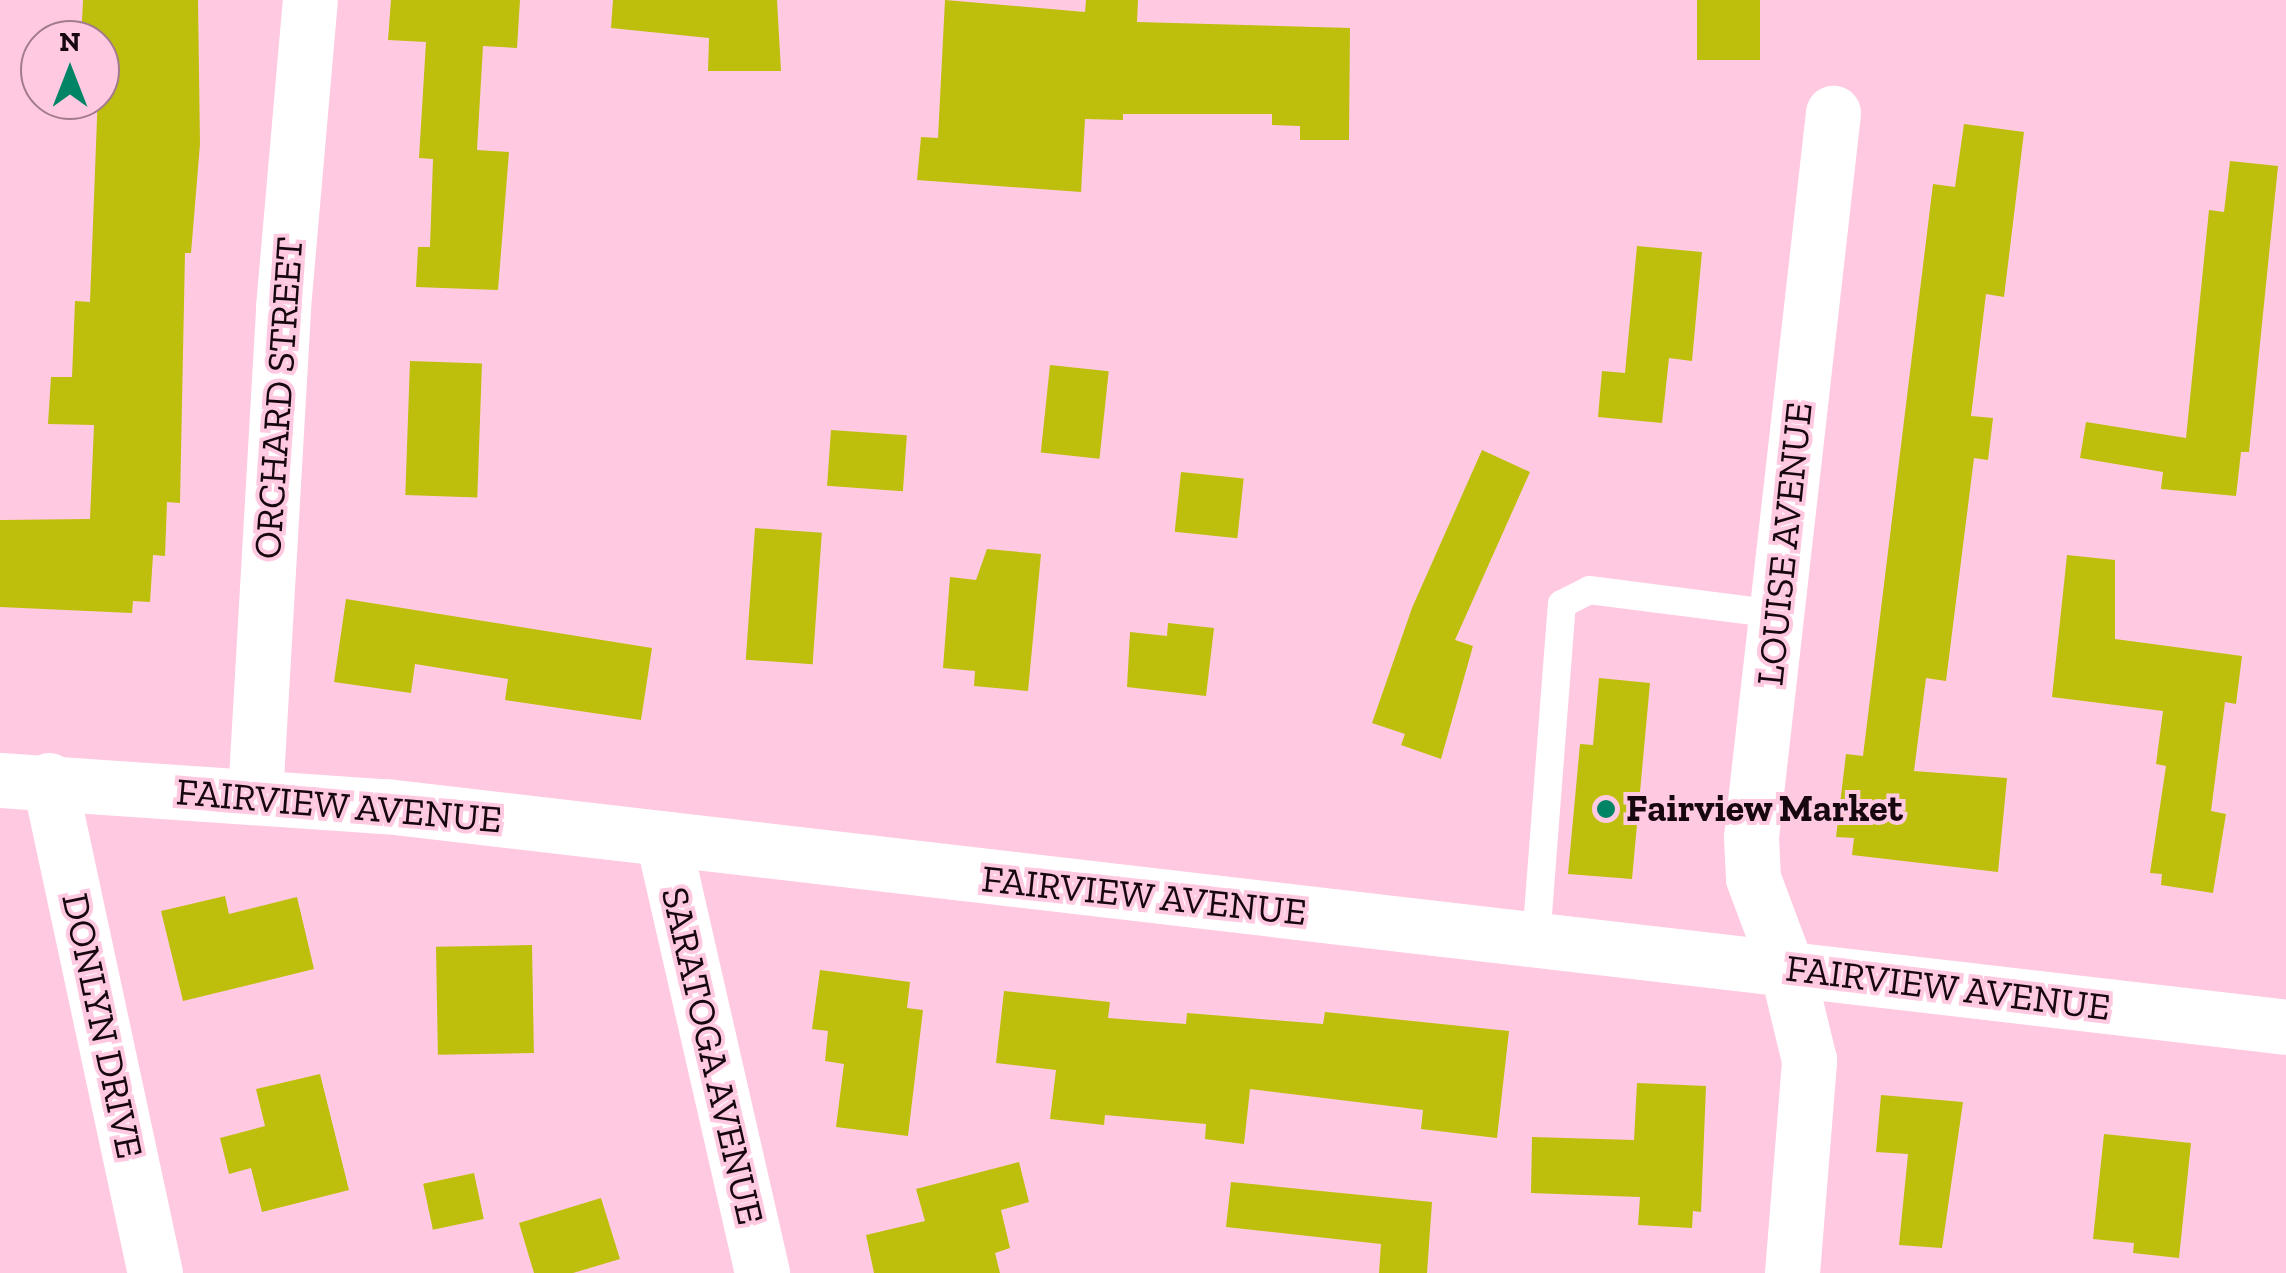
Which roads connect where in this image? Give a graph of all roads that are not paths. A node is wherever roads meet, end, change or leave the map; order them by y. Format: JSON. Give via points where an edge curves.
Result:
{"nodes":[{"id":1,"x":310,"y":0,"type":"edge"},
{"id":2,"x":1833,"y":113,"type":"dead end"},
{"id":3,"x":1777,"y":614,"type":"junction"},
{"id":4,"x":24,"y":780,"type":"edge"},
{"id":5,"x":254,"y":796,"type":"junction"},
{"id":6,"x":663,"y":840,"type":"junction"},
{"id":7,"x":1536,"y":940,"type":"junction"},
{"id":8,"x":1787,"y":969,"type":"junction"},
{"id":9,"x":2286,"y":1028,"type":"edge"},
{"id":10,"x":155,"y":1273,"type":"edge"},
{"id":11,"x":762,"y":1273,"type":"edge"},
{"id":12,"x":1792,"y":1273,"type":"edge"}],
"edges":[{"from":1,"to":5,"type":"street","name":"ORCHARD STREET","via":[[283,307]]},
{"from":2,"to":3,"type":"street","name":"LOUISE AVENUE"},
{"from":3,"to":7,"type":"lane","via":[[1588,590],[1562,604]]},
{"from":3,"to":8,"type":"street","name":"LOUISE AVENUE","via":[[1751,836],[1754,878]]},
{"from":4,"to":5,"type":"street","name":"FAIRVIEW AVENUE"},
{"from":4,"to":10,"type":"street","name":"DONLYN DRIVE"},
{"from":5,"to":6,"type":"street","name":"FAIRVIEW AVENUE"},
{"from":6,"to":7,"type":"street","name":"FAIRVIEW AVENUE"},
{"from":6,"to":11,"type":"street","name":"SARATOGA AVENUE"},
{"from":7,"to":8,"type":"street","name":"FAIRVIEW AVENUE"},
{"from":8,"to":9,"type":"street","name":"FAIRVIEW AVENUE"},
{"from":8,"to":12,"type":"street","name":"LOUISE AVENUE","via":[[1809,1060]]}]}
